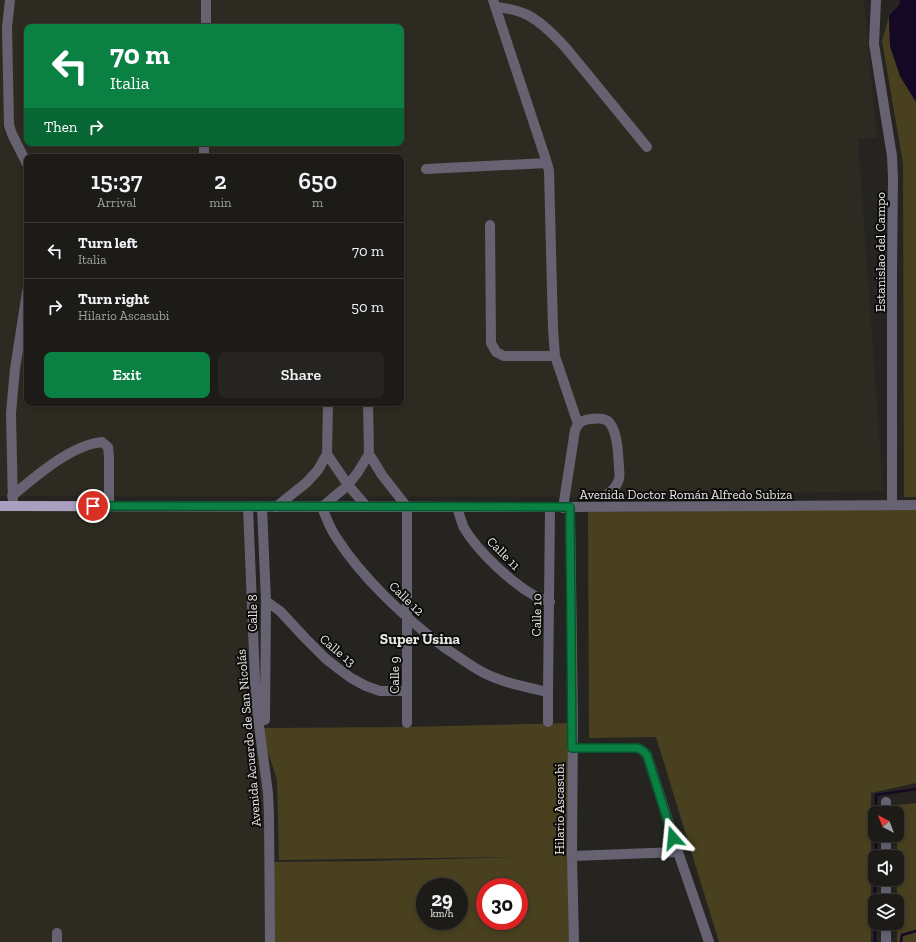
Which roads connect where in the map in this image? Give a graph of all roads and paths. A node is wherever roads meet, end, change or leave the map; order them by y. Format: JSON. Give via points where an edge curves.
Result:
{"nodes":[{"id":1,"x":10,"y":0,"type":"edge"},
{"id":2,"x":206,"y":0,"type":"edge"},
{"id":3,"x":876,"y":0,"type":"edge"},
{"id":4,"x":495,"y":3,"type":"edge"},
{"id":5,"x":206,"y":24,"type":"edge"},
{"id":6,"x":647,"y":147,"type":"dead end"},
{"id":7,"x":24,"y":158,"type":"edge"},
{"id":8,"x":547,"y":163,"type":"junction"},
{"id":9,"x":426,"y":169,"type":"dead end"},
{"id":10,"x":490,"y":225,"type":"dead end"},
{"id":11,"x":24,"y":311,"type":"edge"},
{"id":12,"x":555,"y":356,"type":"junction"},
{"id":13,"x":328,"y":406,"type":"edge"},
{"id":14,"x":368,"y":406,"type":"edge"},
{"id":15,"x":578,"y":424,"type":"junction"},
{"id":16,"x":326,"y":454,"type":"junction"},
{"id":17,"x":368,"y":454,"type":"junction"},
{"id":18,"x":348,"y":485,"type":"junction"},
{"id":19,"x":608,"y":494,"type":"dead end"},
{"id":20,"x":12,"y":501,"type":"junction"},
{"id":21,"x":892,"y":505,"type":"junction"},
{"id":22,"x":916,"y":505,"type":"edge"},
{"id":23,"x":0,"y":506,"type":"edge"},
{"id":24,"x":109,"y":506,"type":"junction"},
{"id":25,"x":248,"y":507,"type":"junction"},
{"id":26,"x":262,"y":507,"type":"junction"},
{"id":27,"x":276,"y":507,"type":"junction"},
{"id":28,"x":322,"y":507,"type":"junction"},
{"id":29,"x":367,"y":507,"type":"junction"},
{"id":30,"x":407,"y":507,"type":"junction"},
{"id":31,"x":457,"y":507,"type":"junction"},
{"id":32,"x":550,"y":508,"type":"junction"},
{"id":33,"x":567,"y":508,"type":"junction"},
{"id":34,"x":266,"y":601,"type":"junction"},
{"id":35,"x":550,"y":602,"type":"junction"},
{"id":36,"x":407,"y":617,"type":"junction"},
{"id":37,"x":407,"y":691,"type":"junction"},
{"id":38,"x":548,"y":692,"type":"junction"},
{"id":39,"x":265,"y":720,"type":"dead end"},
{"id":40,"x":548,"y":722,"type":"dead end"},
{"id":41,"x":407,"y":723,"type":"dead end"},
{"id":42,"x":572,"y":748,"type":"junction"},
{"id":43,"x":886,"y":802,"type":"dead end"},
{"id":44,"x":886,"y":806,"type":"edge"},
{"id":45,"x":678,"y":852,"type":"junction"},
{"id":46,"x":572,"y":856,"type":"junction"},
{"id":47,"x":886,"y":930,"type":"edge"},
{"id":48,"x":270,"y":942,"type":"edge"},
{"id":49,"x":574,"y":942,"type":"edge"},
{"id":50,"x":709,"y":942,"type":"edge"},
{"id":51,"x":886,"y":942,"type":"edge"}],
"edges":[{"from":1,"to":7,"type":"street","via":[[7,27],[9,125]]},
{"from":2,"to":5,"type":"street"},
{"from":3,"to":21,"type":"street","name":"Estanislao del Campo","via":[[874,44],[892,156],[893,178]]},
{"from":4,"to":6,"type":"street","via":[[524,13],[555,36]]},
{"from":4,"to":8,"type":"street"},
{"from":8,"to":9,"type":"street"},
{"from":8,"to":12,"type":"street"},
{"from":10,"to":12,"type":"street","via":[[491,343],[496,352],[504,356]]},
{"from":11,"to":20,"type":"street","via":[[11,413]]},
{"from":12,"to":15,"type":"street"},
{"from":13,"to":16,"type":"street"},
{"from":14,"to":17,"type":"street"},
{"from":15,"to":19,"type":"street","via":[[585,420],[603,419],[613,430],[617,445],[619,478]]},
{"from":15,"to":33,"type":"street","name":"Hilario Ascasubi","via":[[575,430]]},
{"from":16,"to":18,"type":"street"},
{"from":16,"to":27,"type":"street","via":[[318,470],[306,483]]},
{"from":17,"to":18,"type":"street"},
{"from":17,"to":30,"type":"street"},
{"from":18,"to":28,"type":"street"},
{"from":18,"to":29,"type":"street"},
{"from":20,"to":23,"type":"main road","name":"Avenida Doctor Román Alfredo Subiza"},
{"from":20,"to":24,"type":"main road","name":"Avenida Doctor Román Alfredo Subiza"},
{"from":20,"to":24,"type":"street","via":[[41,472],[71,452],[94,442],[102,442],[108,447]]},
{"from":21,"to":22,"type":"street","name":"Avenida Doctor Román Alfredo Subiza"},
{"from":21,"to":33,"type":"street","name":"Avenida Doctor Román Alfredo Subiza"},
{"from":24,"to":25,"type":"main road","name":"Avenida Doctor Román Alfredo Subiza"},
{"from":25,"to":26,"type":"main road","name":"Avenida Doctor Román Alfredo Subiza"},
{"from":25,"to":48,"type":"street","name":"Avenida Acuerdo de San Nicolás","via":[[256,704],[268,793]]},
{"from":26,"to":27,"type":"main road","name":"Avenida Doctor Román Alfredo Subiza"},
{"from":26,"to":34,"type":"street","name":"Calle 8"},
{"from":27,"to":28,"type":"main road","name":"Avenida Doctor Román Alfredo Subiza"},
{"from":28,"to":29,"type":"main road","name":"Avenida Doctor Román Alfredo Subiza"},
{"from":28,"to":36,"type":"street","name":"Calle 12","via":[[343,547],[364,573]]},
{"from":29,"to":30,"type":"main road","name":"Avenida Doctor Román Alfredo Subiza"},
{"from":30,"to":31,"type":"main road","name":"Avenida Doctor Román Alfredo Subiza"},
{"from":30,"to":36,"type":"street","name":"Calle 9"},
{"from":31,"to":32,"type":"main road","name":"Avenida Doctor Román Alfredo Subiza"},
{"from":31,"to":35,"type":"street","name":"Calle 11","via":[[464,528],[492,563],[528,591]]},
{"from":32,"to":33,"type":"main road","name":"Avenida Doctor Román Alfredo Subiza"},
{"from":32,"to":35,"type":"street","name":"Calle 10"},
{"from":33,"to":42,"type":"street","name":"Hilario Ascasubi"},
{"from":34,"to":37,"type":"street","name":"Calle 13","via":[[280,611],[326,659],[351,678],[380,691]]},
{"from":34,"to":39,"type":"street","name":"Calle 8"},
{"from":35,"to":38,"type":"street","name":"Calle 10"},
{"from":36,"to":37,"type":"street","name":"Calle 9"},
{"from":36,"to":38,"type":"street","name":"Calle 12","via":[[463,660],[483,672],[504,682]]},
{"from":37,"to":41,"type":"street","name":"Calle 9"},
{"from":38,"to":40,"type":"street","name":"Calle 10"},
{"from":42,"to":45,"type":"street","via":[[638,748],[643,751],[647,755]]},
{"from":42,"to":46,"type":"street","name":"Hilario Ascasubi"},
{"from":43,"to":44,"type":"street"},
{"from":45,"to":46,"type":"street"},
{"from":45,"to":50,"type":"street"},
{"from":46,"to":49,"type":"street","name":"Hilario Ascasubi"},
{"from":47,"to":51,"type":"street"}]}
